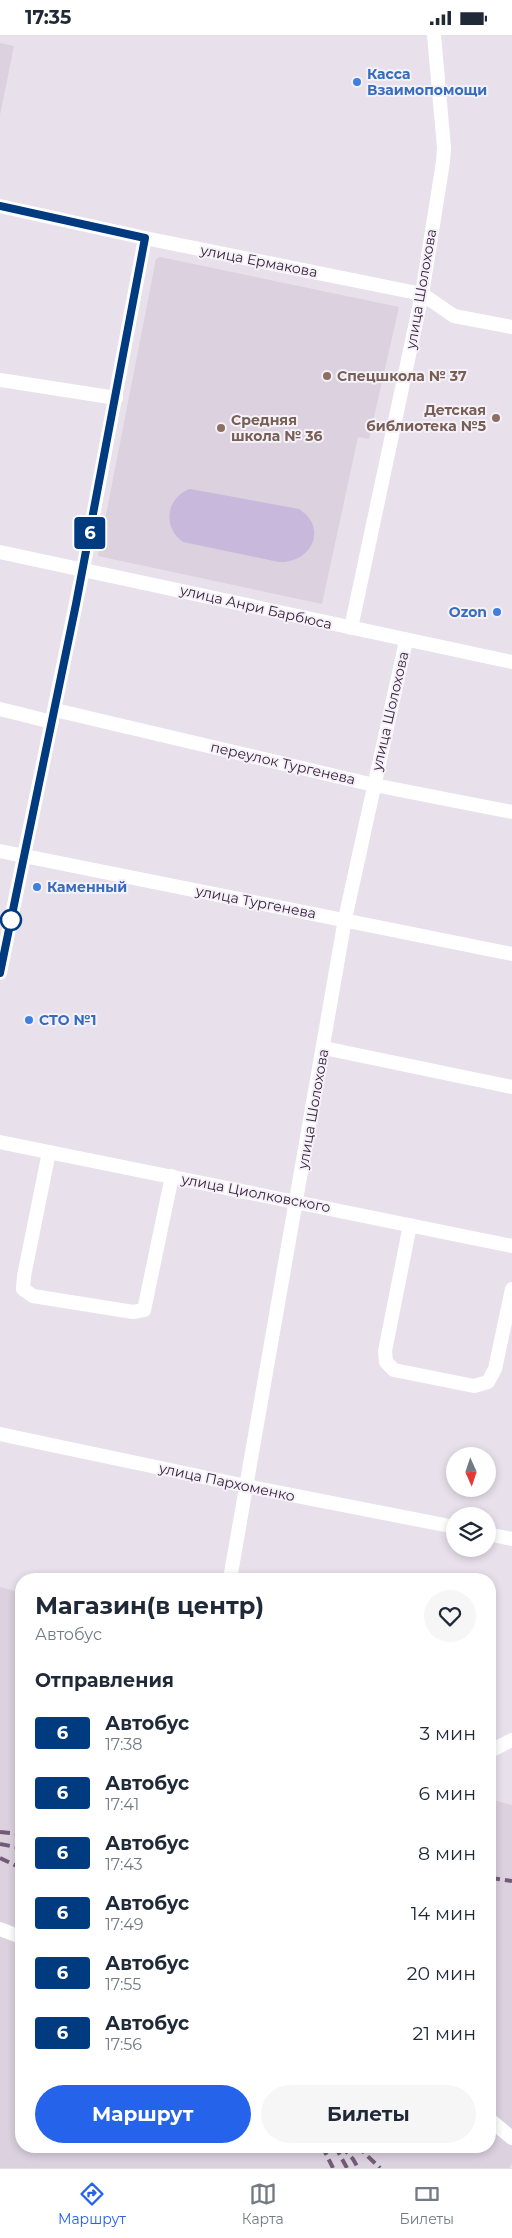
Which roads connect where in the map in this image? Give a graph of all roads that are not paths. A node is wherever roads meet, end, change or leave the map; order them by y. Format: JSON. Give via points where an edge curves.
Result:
{"nodes":[{"id":1,"x":434,"y":35,"type":"edge"},
{"id":2,"x":0,"y":206,"type":"edge"},
{"id":3,"x":145,"y":238,"type":"junction"},
{"id":4,"x":422,"y":295,"type":"junction"},
{"id":5,"x":512,"y":327,"type":"edge"},
{"id":6,"x":0,"y":380,"type":"edge"},
{"id":7,"x":116,"y":398,"type":"junction"},
{"id":8,"x":0,"y":552,"type":"edge"},
{"id":9,"x":83,"y":569,"type":"junction"},
{"id":10,"x":351,"y":628,"type":"junction"},
{"id":11,"x":406,"y":641,"type":"junction"},
{"id":12,"x":512,"y":662,"type":"edge"},
{"id":13,"x":0,"y":709,"type":"edge"},
{"id":14,"x":53,"y":716,"type":"junction"},
{"id":15,"x":374,"y":785,"type":"junction"},
{"id":16,"x":512,"y":812,"type":"edge"},
{"id":17,"x":0,"y":851,"type":"edge"},
{"id":18,"x":25,"y":856,"type":"junction"},
{"id":19,"x":345,"y":919,"type":"junction"},
{"id":20,"x":512,"y":954,"type":"edge"},
{"id":21,"x":0,"y":973,"type":"edge"},
{"id":22,"x":324,"y":1048,"type":"junction"},
{"id":23,"x":512,"y":1087,"type":"edge"},
{"id":24,"x":0,"y":1142,"type":"edge"},
{"id":25,"x":50,"y":1152,"type":"junction"},
{"id":26,"x":172,"y":1176,"type":"junction"},
{"id":27,"x":296,"y":1201,"type":"junction"},
{"id":28,"x":410,"y":1225,"type":"junction"},
{"id":29,"x":512,"y":1246,"type":"edge"},
{"id":30,"x":512,"y":1289,"type":"edge"},
{"id":31,"x":0,"y":1433,"type":"edge"},
{"id":32,"x":246,"y":1486,"type":"junction"},
{"id":33,"x":446,"y":1525,"type":"edge"},
{"id":34,"x":496,"y":1536,"type":"edge"},
{"id":35,"x":512,"y":1539,"type":"edge"},
{"id":36,"x":231,"y":1573,"type":"edge"},
{"id":37,"x":512,"y":1740,"type":"edge"},
{"id":38,"x":496,"y":1748,"type":"edge"},
{"id":39,"x":0,"y":1929,"type":"edge"},
{"id":40,"x":15,"y":1935,"type":"edge"},
{"id":41,"x":496,"y":2125,"type":"edge"},
{"id":42,"x":512,"y":2137,"type":"edge"}],
"edges":[{"from":1,"to":4,"type":"street","name":"улица Шолохова","via":[[444,148]]},
{"from":2,"to":3,"type":"street","name":"улица Ермакова"},
{"from":3,"to":4,"type":"street","name":"улица Ермакова"},
{"from":3,"to":7,"type":"street"},
{"from":4,"to":5,"type":"street","name":"улица Ермакова","via":[[454,316]]},
{"from":4,"to":10,"type":"street","name":"улица Шолохова"},
{"from":6,"to":7,"type":"street"},
{"from":7,"to":9,"type":"street"},
{"from":8,"to":9,"type":"street","name":"улица Анри Барбюса"},
{"from":9,"to":10,"type":"street","name":"улица Анри Барбюса"},
{"from":9,"to":14,"type":"street"},
{"from":10,"to":11,"type":"street","name":"улица Анри Барбюса"},
{"from":11,"to":12,"type":"street","name":"улица Анри Барбюса"},
{"from":11,"to":15,"type":"street","name":"улица Шолохова"},
{"from":13,"to":14,"type":"street","name":"переулок Тургенева"},
{"from":14,"to":15,"type":"street","name":"переулок Тургенева"},
{"from":14,"to":18,"type":"street"},
{"from":15,"to":16,"type":"street","name":"переулок Тургенева"},
{"from":15,"to":19,"type":"street","name":"улица Шолохова"},
{"from":17,"to":18,"type":"street","name":"улица Тургенева"},
{"from":18,"to":19,"type":"street","name":"улица Тургенева"},
{"from":18,"to":21,"type":"street"},
{"from":19,"to":20,"type":"street","name":"улица Тургенева"},
{"from":19,"to":22,"type":"street","name":"улица Шолохова"},
{"from":22,"to":23,"type":"street"},
{"from":22,"to":27,"type":"street","name":"улица Шолохова"},
{"from":24,"to":25,"type":"street","name":"улица Циолковского"},
{"from":25,"to":26,"type":"street","name":"улица Циолковского"},
{"from":25,"to":26,"type":"street","via":[[24,1276],[23,1289],[33,1296],[133,1312],[144,1309]]},
{"from":26,"to":27,"type":"street","name":"улица Циолковского"},
{"from":27,"to":28,"type":"street","name":"улица Циолковского"},
{"from":27,"to":32,"type":"street","name":"улица Шолохова"},
{"from":28,"to":29,"type":"street","name":"улица Циолковского"},
{"from":28,"to":30,"type":"street","via":[[385,1351],[386,1361],[394,1370],[474,1386],[488,1382],[495,1369]]},
{"from":31,"to":32,"type":"street","name":"улица Пархоменко"},
{"from":32,"to":33,"type":"street","name":"улица Пархоменко"},
{"from":32,"to":36,"type":"street","name":"улица Шолохова"},
{"from":34,"to":35,"type":"street"},
{"from":37,"to":38,"type":"street"},
{"from":39,"to":40,"type":"street"},
{"from":41,"to":42,"type":"street"}]}
